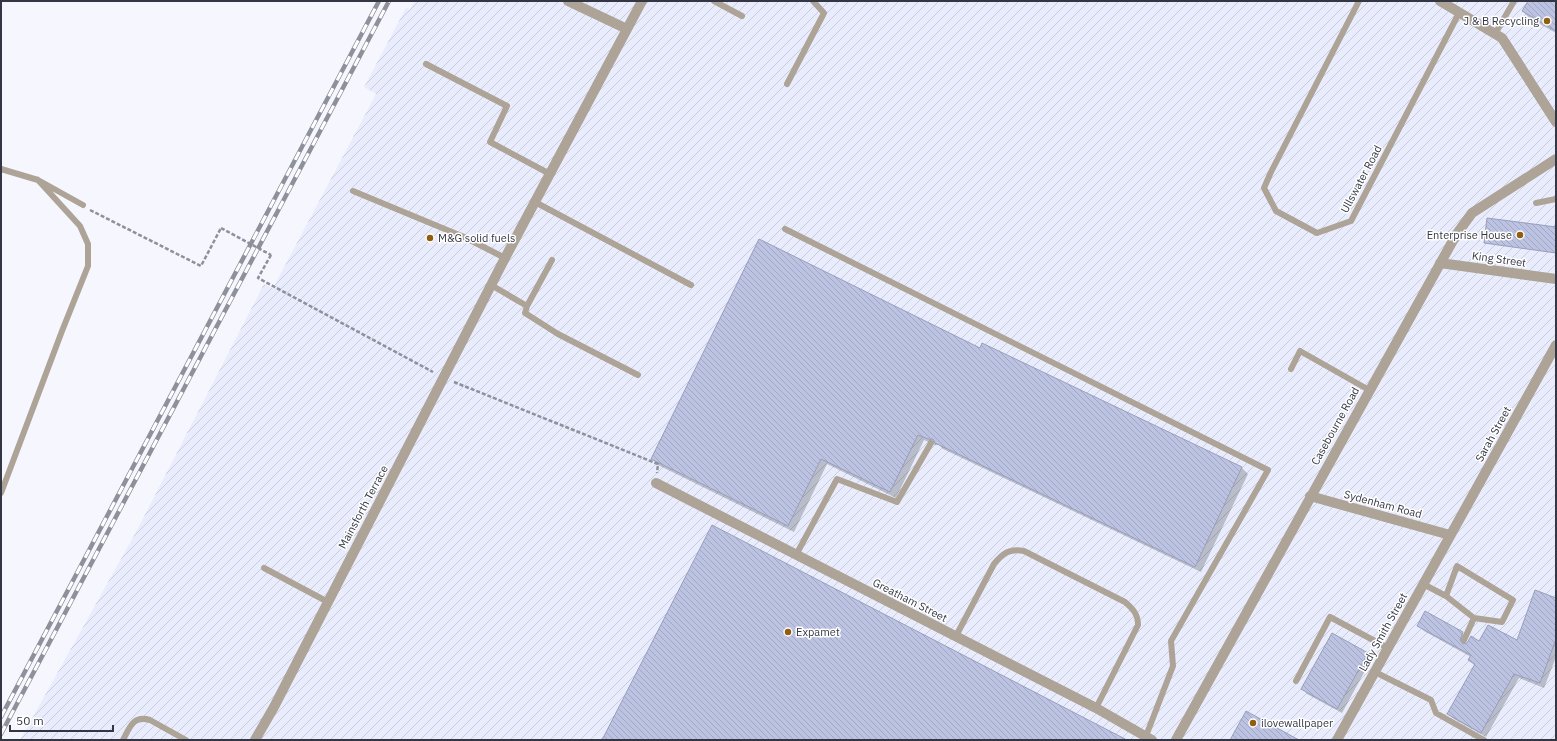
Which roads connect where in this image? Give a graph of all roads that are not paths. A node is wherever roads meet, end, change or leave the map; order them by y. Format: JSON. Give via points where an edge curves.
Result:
{"nodes":[{"id":1,"x":568,"y":1,"type":"edge"},
{"id":2,"x":642,"y":1,"type":"edge"},
{"id":3,"x":714,"y":1,"type":"edge"},
{"id":4,"x":813,"y":1,"type":"edge"},
{"id":5,"x":1359,"y":1,"type":"edge"},
{"id":6,"x":1440,"y":1,"type":"edge"},
{"id":7,"x":1514,"y":1,"type":"edge"},
{"id":8,"x":1459,"y":13,"type":"junction"},
{"id":9,"x":742,"y":16,"type":"dead end"},
{"id":10,"x":627,"y":29,"type":"junction"},
{"id":11,"x":1495,"y":34,"type":"junction"},
{"id":12,"x":426,"y":64,"type":"dead end"},
{"id":13,"x":787,"y":84,"type":"dead end"},
{"id":14,"x":1556,"y":122,"type":"edge"},
{"id":15,"x":1556,"y":159,"type":"edge"},
{"id":16,"x":1,"y":169,"type":"edge"},
{"id":17,"x":550,"y":174,"type":"junction"},
{"id":18,"x":38,"y":180,"type":"junction"},
{"id":19,"x":354,"y":191,"type":"dead end"},
{"id":20,"x":1556,"y":199,"type":"edge"},
{"id":21,"x":535,"y":202,"type":"junction"},
{"id":22,"x":1536,"y":203,"type":"dead end"},
{"id":23,"x":83,"y":204,"type":"road end"},
{"id":24,"x":786,"y":229,"type":"dead end"},
{"id":25,"x":505,"y":258,"type":"junction"},
{"id":26,"x":552,"y":260,"type":"dead end"},
{"id":27,"x":1440,"y":263,"type":"junction"},
{"id":28,"x":1556,"y":279,"type":"edge"},
{"id":29,"x":491,"y":285,"type":"junction"},
{"id":30,"x":691,"y":286,"type":"dead end"},
{"id":31,"x":527,"y":306,"type":"junction"},
{"id":32,"x":1556,"y":346,"type":"edge"},
{"id":33,"x":1291,"y":369,"type":"dead end"},
{"id":34,"x":638,"y":375,"type":"dead end"},
{"id":35,"x":1369,"y":390,"type":"junction"},
{"id":36,"x":931,"y":443,"type":"dead end"},
{"id":37,"x":656,"y":483,"type":"road end"},
{"id":38,"x":1,"y":493,"type":"edge"},
{"id":39,"x":1310,"y":496,"type":"junction"},
{"id":40,"x":1450,"y":534,"type":"junction"},
{"id":41,"x":796,"y":555,"type":"junction"},
{"id":42,"x":264,"y":568,"type":"dead end"},
{"id":43,"x":1423,"y":584,"type":"junction"},
{"id":44,"x":1446,"y":596,"type":"junction"},
{"id":45,"x":328,"y":602,"type":"junction"},
{"id":46,"x":1474,"y":618,"type":"junction"},
{"id":47,"x":956,"y":636,"type":"junction"},
{"id":48,"x":1464,"y":640,"type":"dead end"},
{"id":49,"x":1388,"y":648,"type":"junction"},
{"id":50,"x":1375,"y":672,"type":"junction"},
{"id":51,"x":1296,"y":681,"type":"dead end"},
{"id":52,"x":1096,"y":708,"type":"junction"},
{"id":53,"x":1148,"y":739,"type":"edge"},
{"id":54,"x":123,"y":740,"type":"edge"},
{"id":55,"x":186,"y":740,"type":"edge"},
{"id":56,"x":256,"y":740,"type":"edge"},
{"id":57,"x":1176,"y":740,"type":"edge"},
{"id":58,"x":1337,"y":740,"type":"edge"},
{"id":59,"x":1484,"y":740,"type":"edge"}],
"edges":[{"from":1,"to":10,"type":"street"},
{"from":2,"to":10,"type":"street","name":"Mainsforth Terrace"},
{"from":3,"to":9,"type":"lane"},
{"from":4,"to":13,"type":"lane","via":[[824,13]]},
{"from":5,"to":8,"type":"lane","name":"Ullswater Road","via":[[1264,188],[1276,211],[1317,233],[1351,221]]},
{"from":6,"to":8,"type":"street"},
{"from":7,"to":11,"type":"lane"},
{"from":8,"to":11,"type":"street"},
{"from":10,"to":17,"type":"street","name":"Mainsforth Terrace"},
{"from":11,"to":14,"type":"street","via":[[1502,38]]},
{"from":12,"to":17,"type":"lane","via":[[507,106],[490,142]]},
{"from":15,"to":27,"type":"street","name":"Casebourne Road","via":[[1472,213]]},
{"from":16,"to":18,"type":"lane"},
{"from":17,"to":21,"type":"street","name":"Mainsforth Terrace"},
{"from":18,"to":23,"type":"lane"},
{"from":18,"to":38,"type":"lane","via":[[80,226],[88,244],[88,266]]},
{"from":19,"to":25,"type":"lane","via":[[464,237]]},
{"from":20,"to":22,"type":"lane"},
{"from":21,"to":25,"type":"street","name":"Mainsforth Terrace"},
{"from":21,"to":30,"type":"lane"},
{"from":24,"to":53,"type":"lane","via":[[1268,470],[1171,641],[1173,666]]},
{"from":25,"to":29,"type":"street","name":"Mainsforth Terrace"},
{"from":26,"to":31,"type":"lane"},
{"from":27,"to":28,"type":"street","name":"King Street"},
{"from":27,"to":35,"type":"street","name":"Casebourne Road"},
{"from":29,"to":31,"type":"lane"},
{"from":29,"to":45,"type":"street","name":"Mainsforth Terrace"},
{"from":31,"to":34,"type":"lane","via":[[525,313],[558,334]]},
{"from":32,"to":40,"type":"street","name":"Sarah Street"},
{"from":33,"to":35,"type":"lane","via":[[1300,351]]},
{"from":35,"to":39,"type":"street","name":"Casebourne Road"},
{"from":36,"to":41,"type":"lane","via":[[897,502],[837,479]]},
{"from":37,"to":41,"type":"street","name":"Greatham Street"},
{"from":39,"to":40,"type":"street","name":"Sydenham Road"},
{"from":39,"to":57,"type":"street","name":"Casebourne Road"},
{"from":40,"to":43,"type":"street","name":"Lady Smith Street"},
{"from":41,"to":47,"type":"street","name":"Greatham Street"},
{"from":42,"to":45,"type":"lane"},
{"from":43,"to":44,"type":"lane"},
{"from":43,"to":49,"type":"street","name":"Lady Smith Street"},
{"from":44,"to":46,"type":"lane"},
{"from":44,"to":46,"type":"lane","via":[[1457,566],[1513,600],[1502,622]]},
{"from":45,"to":56,"type":"street","name":"Mainsforth Terrace"},
{"from":46,"to":48,"type":"lane"},
{"from":47,"to":52,"type":"street","name":"Greatham Street"},
{"from":47,"to":52,"type":"lane","via":[[994,564],[1002,555],[1015,549],[1024,551],[1125,602],[1133,609],[1138,618],[1138,625]]},
{"from":49,"to":50,"type":"street","name":"Lady Smith Street"},
{"from":49,"to":51,"type":"lane","via":[[1330,617]]},
{"from":50,"to":58,"type":"street","name":"Lady Smith Street"},
{"from":50,"to":59,"type":"lane","via":[[1432,700],[1436,713]]},
{"from":52,"to":53,"type":"street","name":"Greatham Street"},
{"from":54,"to":55,"type":"lane","via":[[132,723],[144,718]]}]}
